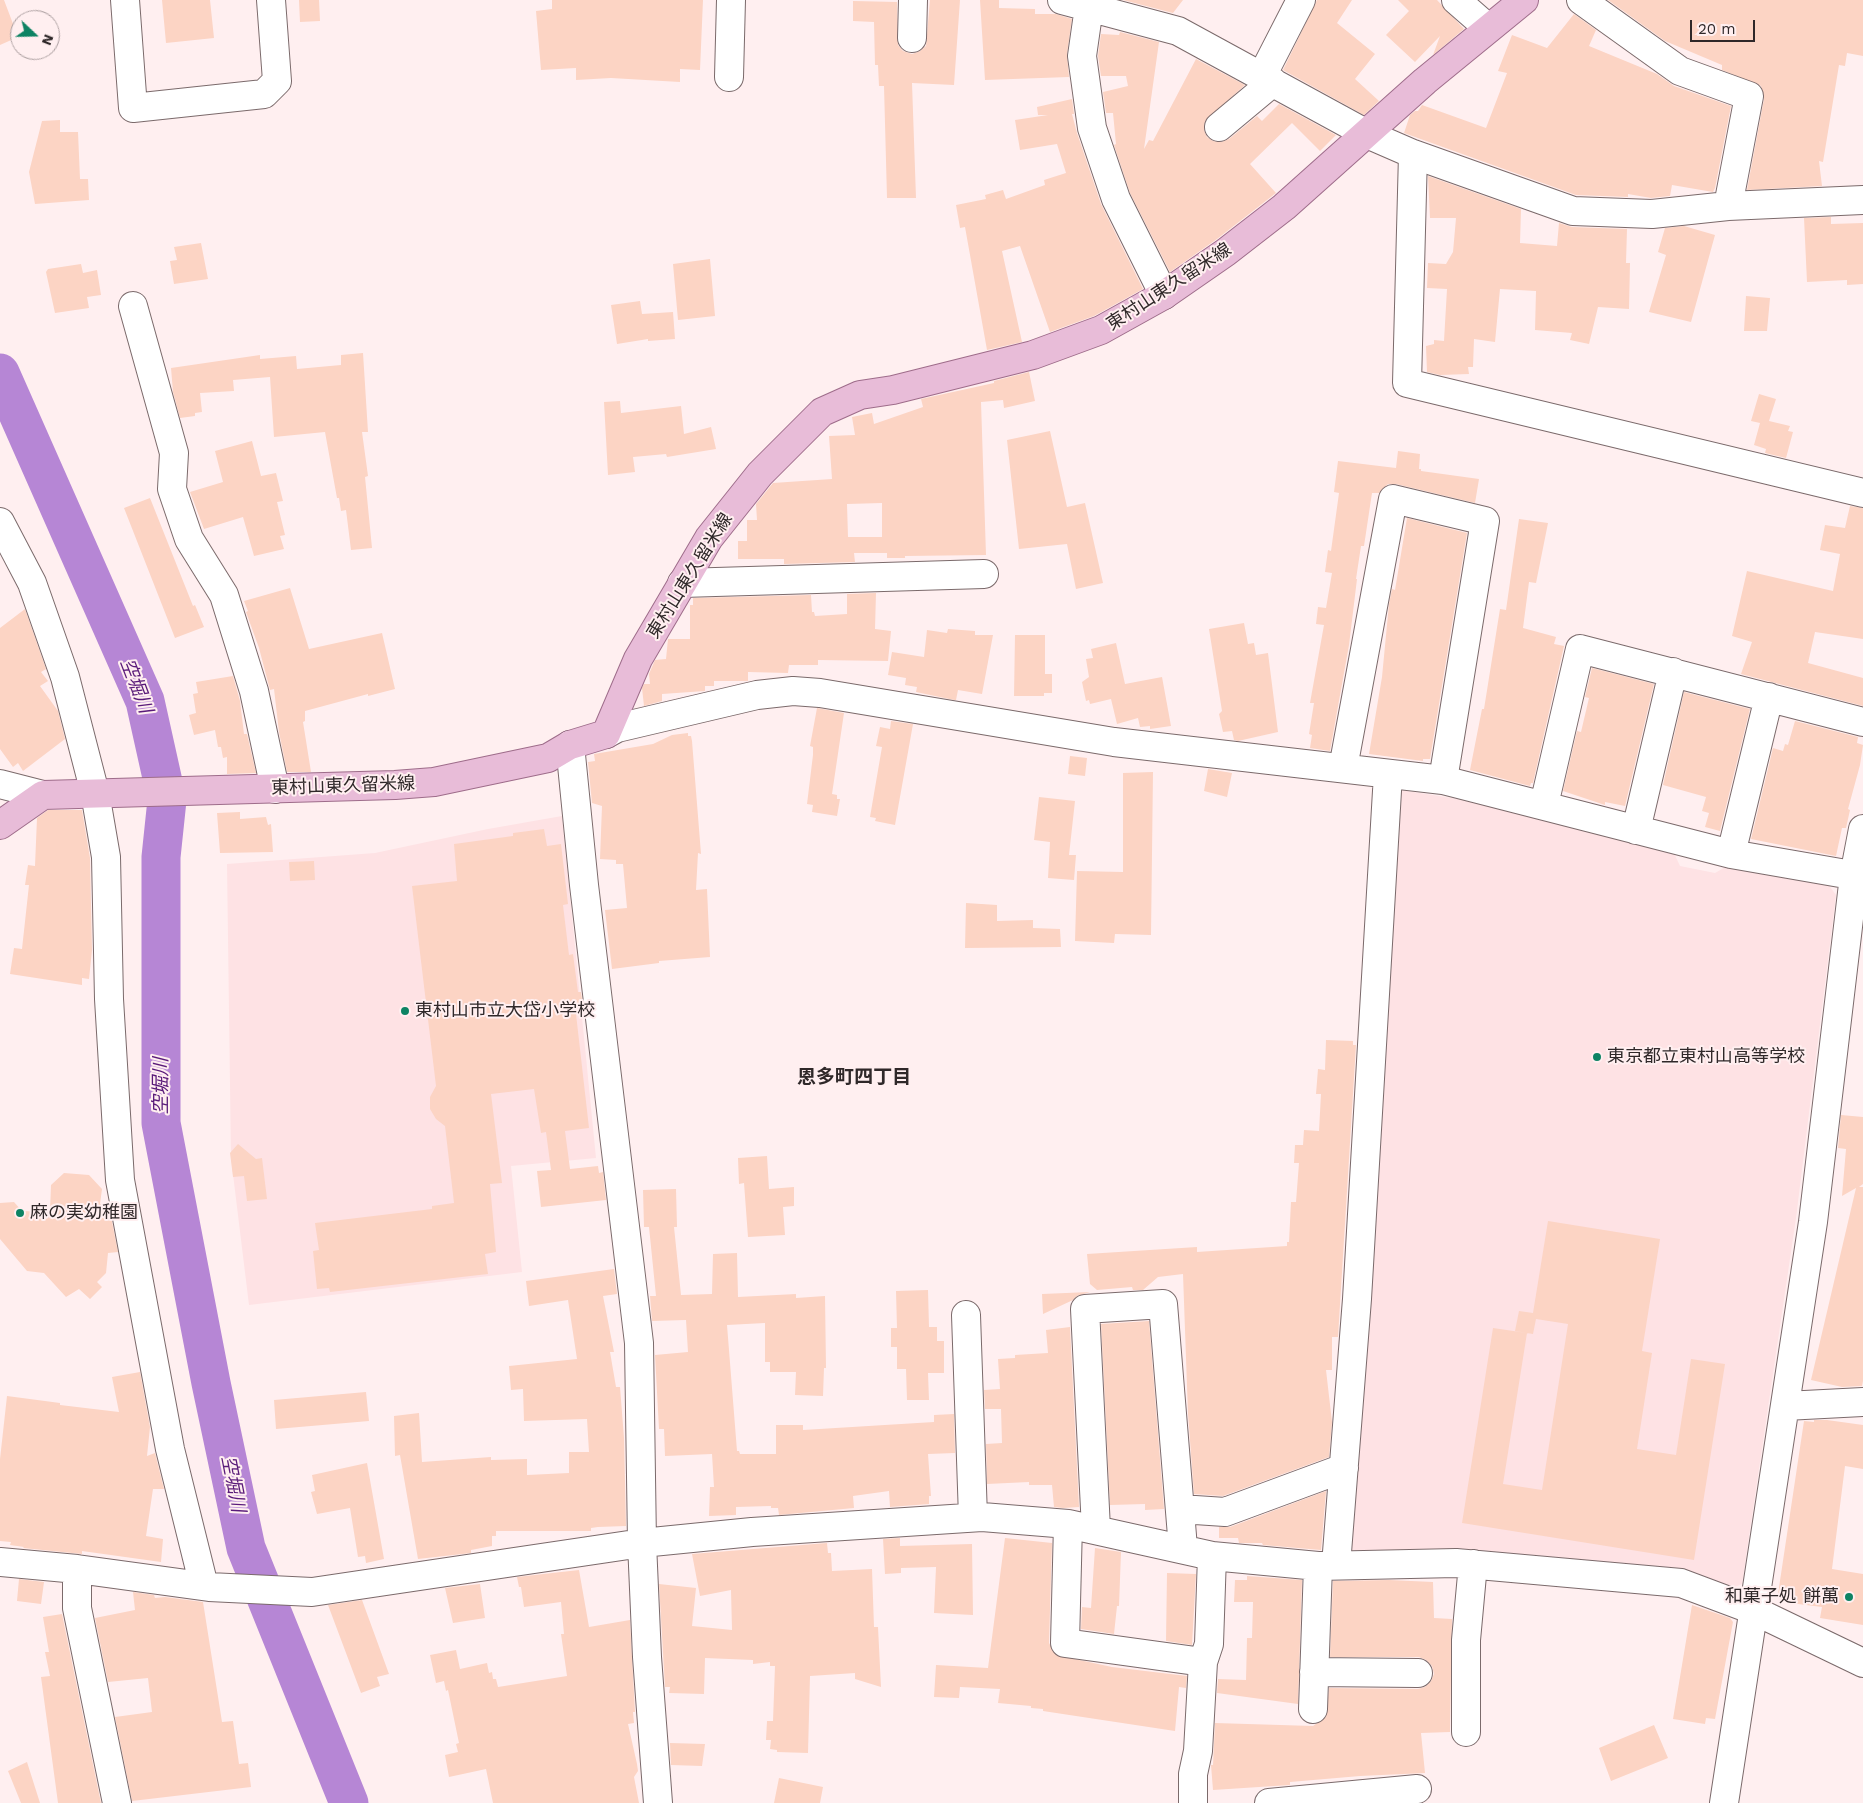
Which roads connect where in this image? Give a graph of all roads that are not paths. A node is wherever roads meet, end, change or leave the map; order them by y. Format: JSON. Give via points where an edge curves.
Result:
{"nodes":[{"id":1,"x":125,"y":0,"type":"edge"},
{"id":2,"x":271,"y":0,"type":"edge"},
{"id":3,"x":731,"y":0,"type":"edge"},
{"id":4,"x":913,"y":0,"type":"edge"},
{"id":5,"x":1062,"y":0,"type":"edge"},
{"id":6,"x":1301,"y":0,"type":"edge"},
{"id":7,"x":1456,"y":0,"type":"edge"},
{"id":8,"x":1524,"y":0,"type":"edge"},
{"id":9,"x":1581,"y":0,"type":"edge"},
{"id":10,"x":1089,"y":7,"type":"junction"},
{"id":11,"x":1488,"y":28,"type":"junction"},
{"id":12,"x":912,"y":38,"type":"dead end"},
{"id":13,"x":729,"y":77,"type":"dead end"},
{"id":14,"x":1267,"y":79,"type":"junction"},
{"id":15,"x":1219,"y":127,"type":"dead end"},
{"id":16,"x":1367,"y":134,"type":"junction"},
{"id":17,"x":1413,"y":154,"type":"junction"},
{"id":18,"x":1863,"y":200,"type":"edge"},
{"id":19,"x":1728,"y":206,"type":"junction"},
{"id":20,"x":1164,"y":295,"type":"junction"},
{"id":21,"x":133,"y":306,"type":"dead end"},
{"id":22,"x":1863,"y":493,"type":"edge"},
{"id":23,"x":0,"y":522,"type":"edge"},
{"id":24,"x":984,"y":574,"type":"dead end"},
{"id":25,"x":682,"y":583,"type":"junction"},
{"id":26,"x":1673,"y":672,"type":"junction"},
{"id":27,"x":1769,"y":697,"type":"junction"},
{"id":28,"x":1863,"y":722,"type":"edge"},
{"id":29,"x":606,"y":734,"type":"junction"},
{"id":30,"x":570,"y":745,"type":"junction"},
{"id":31,"x":1343,"y":768,"type":"junction"},
{"id":32,"x":1388,"y":774,"type":"junction"},
{"id":33,"x":1443,"y":780,"type":"junction"},
{"id":34,"x":0,"y":784,"type":"edge"},
{"id":35,"x":275,"y":789,"type":"junction"},
{"id":36,"x":97,"y":793,"type":"junction"},
{"id":37,"x":43,"y":795,"type":"junction"},
{"id":38,"x":1544,"y":805,"type":"junction"},
{"id":39,"x":0,"y":824,"type":"edge"},
{"id":40,"x":1863,"y":829,"type":"edge"},
{"id":41,"x":1636,"y":830,"type":"junction"},
{"id":42,"x":1731,"y":854,"type":"junction"},
{"id":43,"x":1859,"y":877,"type":"edge"},
{"id":44,"x":966,"y":1314,"type":"dead end"},
{"id":45,"x":1863,"y":1402,"type":"edge"},
{"id":46,"x":1785,"y":1406,"type":"junction"},
{"id":47,"x":1344,"y":1468,"type":"junction"},
{"id":48,"x":1180,"y":1509,"type":"junction"},
{"id":49,"x":973,"y":1518,"type":"junction"},
{"id":50,"x":1068,"y":1524,"type":"junction"},
{"id":51,"x":1096,"y":1529,"type":"junction"},
{"id":52,"x":642,"y":1543,"type":"junction"},
{"id":53,"x":1183,"y":1548,"type":"junction"},
{"id":54,"x":1212,"y":1556,"type":"junction"},
{"id":55,"x":0,"y":1562,"type":"edge"},
{"id":56,"x":1473,"y":1564,"type":"junction"},
{"id":57,"x":1327,"y":1566,"type":"junction"},
{"id":58,"x":77,"y":1569,"type":"junction"},
{"id":59,"x":206,"y":1586,"type":"junction"},
{"id":60,"x":1754,"y":1610,"type":"junction"},
{"id":61,"x":1203,"y":1662,"type":"junction"},
{"id":62,"x":1863,"y":1663,"type":"edge"},
{"id":63,"x":1314,"y":1672,"type":"junction"},
{"id":64,"x":1418,"y":1673,"type":"dead end"},
{"id":65,"x":1313,"y":1709,"type":"dead end"},
{"id":66,"x":1466,"y":1732,"type":"dead end"},
{"id":67,"x":1417,"y":1789,"type":"dead end"},
{"id":68,"x":117,"y":1803,"type":"edge"},
{"id":69,"x":658,"y":1803,"type":"edge"},
{"id":70,"x":1193,"y":1803,"type":"edge"},
{"id":71,"x":1269,"y":1803,"type":"edge"},
{"id":72,"x":1724,"y":1803,"type":"edge"}],
"edges":[{"from":1,"to":2,"type":"street","via":[[133,108],[264,94],[277,81]]},
{"from":3,"to":13,"type":"street"},
{"from":4,"to":12,"type":"street"},
{"from":5,"to":10,"type":"street"},
{"from":6,"to":14,"type":"street"},
{"from":7,"to":11,"type":"street"},
{"from":8,"to":11,"type":"main road","name":"東村山東久留米線"},
{"from":9,"to":19,"type":"street","via":[[1680,71],[1749,96]]},
{"from":10,"to":14,"type":"street","via":[[1178,31]]},
{"from":10,"to":20,"type":"street","via":[[1082,56],[1092,128],[1116,199]]},
{"from":11,"to":16,"type":"main road","name":"東村山東久留米線"},
{"from":14,"to":15,"type":"street"},
{"from":14,"to":16,"type":"street"},
{"from":16,"to":17,"type":"street"},
{"from":16,"to":20,"type":"main road","name":"東村山東久留米線","via":[[1284,207]]},
{"from":17,"to":19,"type":"street","via":[[1573,211],[1652,214]]},
{"from":17,"to":22,"type":"street","via":[[1407,383]]},
{"from":18,"to":19,"type":"street"},
{"from":20,"to":25,"type":"main road","name":"東村山東久留米線","via":[[1101,330],[1033,355],[893,390],[860,395],[822,412],[760,474],[709,538]]},
{"from":21,"to":35,"type":"street","via":[[174,453],[172,489],[188,539],[224,595],[254,691]]},
{"from":23,"to":36,"type":"street","via":[[32,583],[58,658]]},
{"from":24,"to":25,"type":"street"},
{"from":25,"to":29,"type":"main road","name":"東村山東久留米線","via":[[638,659]]},
{"from":26,"to":27,"type":"street"},
{"from":26,"to":38,"type":"street","via":[[1580,649]]},
{"from":26,"to":41,"type":"street"},
{"from":27,"to":28,"type":"street"},
{"from":27,"to":42,"type":"street"},
{"from":29,"to":30,"type":"main road","name":"東村山東久留米線"},
{"from":29,"to":31,"type":"street","via":[[617,728],[748,697],[793,691],[1114,742]]},
{"from":30,"to":35,"type":"main road","name":"東村山東久留米線","via":[[548,758],[434,782]]},
{"from":30,"to":52,"type":"street","via":[[639,1343]]},
{"from":31,"to":32,"type":"street"},
{"from":31,"to":33,"type":"street","via":[[1393,499],[1485,520]]},
{"from":32,"to":33,"type":"street"},
{"from":32,"to":47,"type":"street"},
{"from":33,"to":38,"type":"street"},
{"from":34,"to":37,"type":"street"},
{"from":35,"to":36,"type":"main road","name":"東村山東久留米線"},
{"from":36,"to":37,"type":"main road","name":"東村山東久留米線"},
{"from":36,"to":59,"type":"street","via":[[106,857],[109,998],[120,1180],[170,1449]]},
{"from":37,"to":39,"type":"main road"},
{"from":38,"to":41,"type":"street"},
{"from":40,"to":43,"type":"street"},
{"from":41,"to":42,"type":"street"},
{"from":42,"to":43,"type":"street"},
{"from":43,"to":46,"type":"street"},
{"from":44,"to":49,"type":"street"},
{"from":45,"to":46,"type":"street"},
{"from":46,"to":60,"type":"street"},
{"from":47,"to":48,"type":"street","via":[[1225,1512]]},
{"from":47,"to":57,"type":"street"},
{"from":48,"to":51,"type":"street","via":[[1163,1304],[1085,1309]]},
{"from":48,"to":53,"type":"street"},
{"from":49,"to":50,"type":"street"},
{"from":49,"to":52,"type":"street","via":[[752,1532]]},
{"from":50,"to":51,"type":"street"},
{"from":50,"to":61,"type":"street","via":[[1065,1643]]},
{"from":51,"to":53,"type":"street"},
{"from":52,"to":59,"type":"street","via":[[317,1591]]},
{"from":52,"to":69,"type":"street"},
{"from":53,"to":54,"type":"street"},
{"from":54,"to":57,"type":"street"},
{"from":54,"to":61,"type":"street","via":[[1209,1644]]},
{"from":55,"to":58,"type":"street"},
{"from":56,"to":57,"type":"street"},
{"from":56,"to":60,"type":"street","via":[[1681,1583]]},
{"from":56,"to":66,"type":"street","via":[[1466,1640]]},
{"from":57,"to":63,"type":"street"},
{"from":58,"to":59,"type":"street"},
{"from":58,"to":68,"type":"street","via":[[77,1608]]},
{"from":60,"to":62,"type":"street"},
{"from":60,"to":72,"type":"street"},
{"from":61,"to":70,"type":"street"},
{"from":63,"to":64,"type":"street"},
{"from":63,"to":65,"type":"street"},
{"from":67,"to":71,"type":"street"}]}
